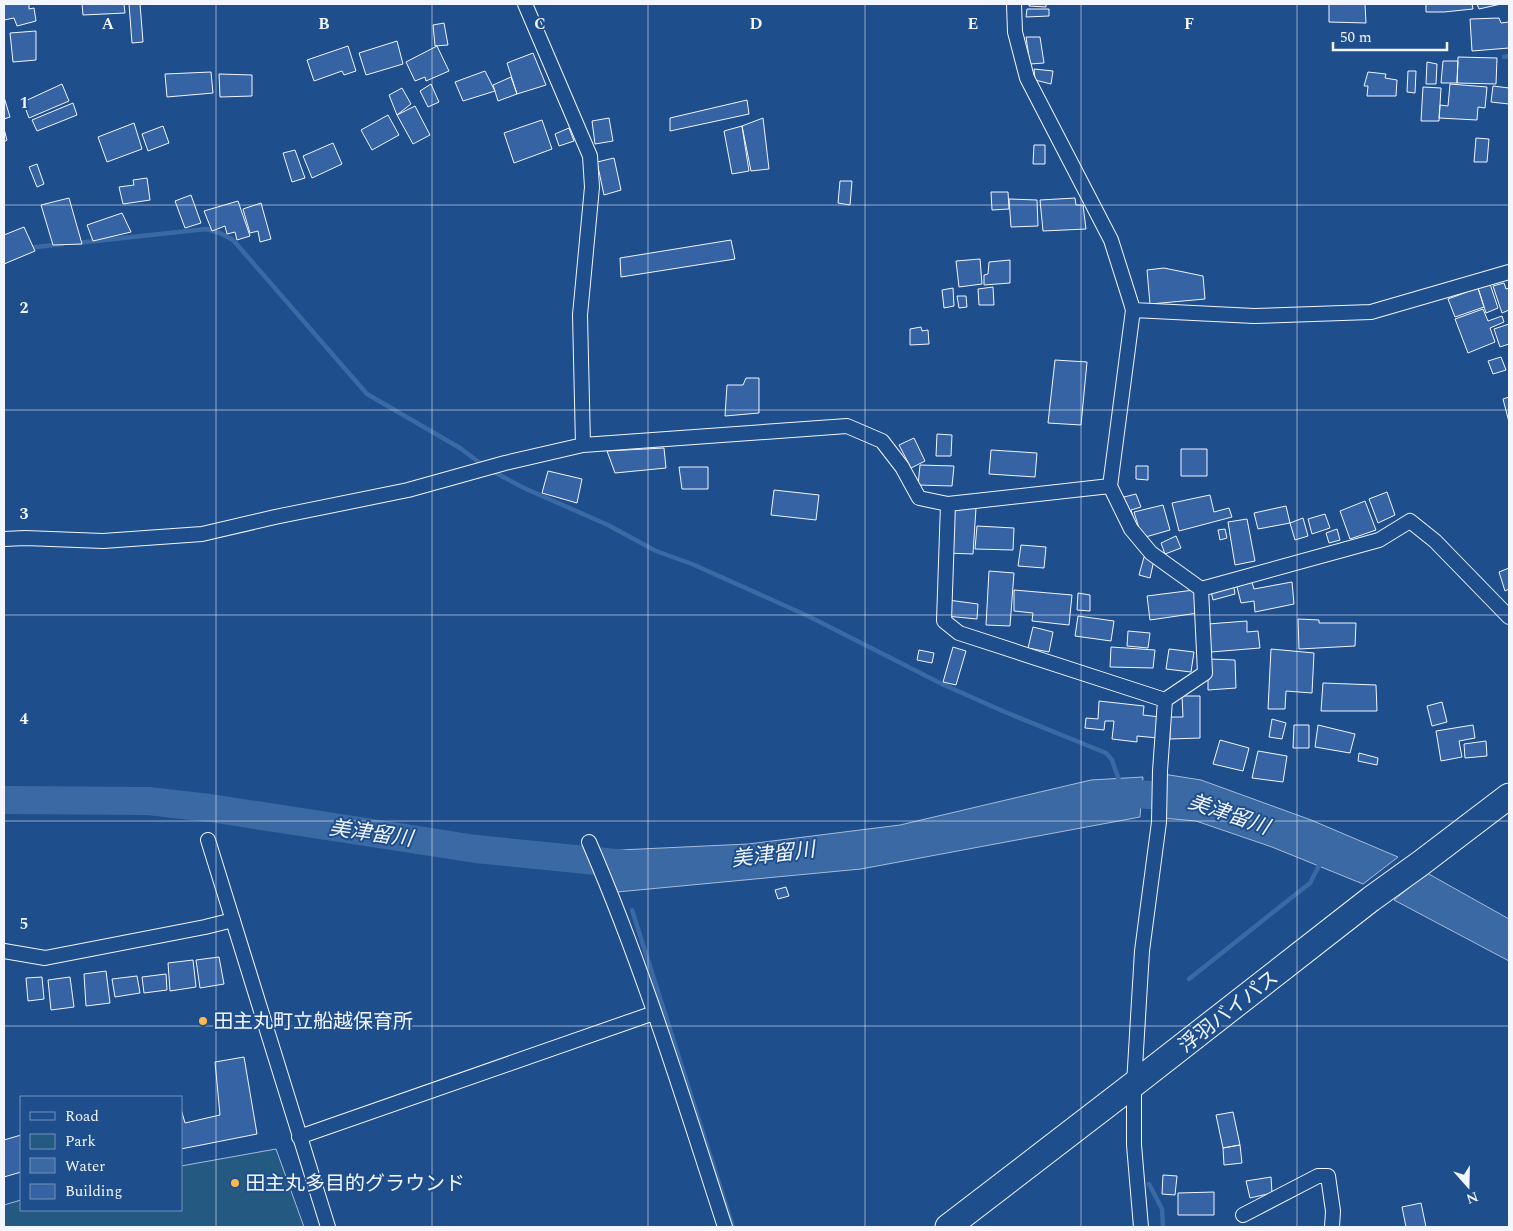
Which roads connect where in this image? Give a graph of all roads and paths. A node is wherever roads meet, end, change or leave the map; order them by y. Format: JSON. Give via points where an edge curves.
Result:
{"nodes":[{"id":1,"x":525,"y":4,"type":"edge"},
{"id":2,"x":1014,"y":4,"type":"edge"},
{"id":3,"x":1509,"y":272,"type":"edge"},
{"id":4,"x":1133,"y":310,"type":"junction"},
{"id":5,"x":583,"y":445,"type":"junction"},
{"id":6,"x":1110,"y":486,"type":"junction"},
{"id":7,"x":948,"y":504,"type":"junction"},
{"id":8,"x":4,"y":539,"type":"edge"},
{"id":9,"x":1201,"y":589,"type":"junction"},
{"id":10,"x":1509,"y":617,"type":"edge"},
{"id":11,"x":1164,"y":700,"type":"junction"},
{"id":12,"x":1509,"y":796,"type":"edge"},
{"id":13,"x":208,"y":840,"type":"dead end"},
{"id":14,"x":589,"y":842,"type":"dead end"},
{"id":15,"x":233,"y":920,"type":"junction"},
{"id":16,"x":4,"y":951,"type":"edge"},
{"id":17,"x":654,"y":1013,"type":"junction"},
{"id":18,"x":1134,"y":1084,"type":"junction"},
{"id":19,"x":299,"y":1137,"type":"junction"},
{"id":20,"x":1243,"y":1215,"type":"dead end"},
{"id":21,"x":328,"y":1227,"type":"edge"},
{"id":22,"x":725,"y":1227,"type":"edge"},
{"id":23,"x":948,"y":1227,"type":"edge"},
{"id":24,"x":1141,"y":1227,"type":"edge"},
{"id":25,"x":1332,"y":1227,"type":"edge"}],
"edges":[{"from":1,"to":5,"type":"street","via":[[590,156],[592,187],[580,315]]},
{"from":2,"to":4,"type":"street","via":[[1015,32],[1027,78],[1111,240]]},
{"from":3,"to":4,"type":"street","via":[[1371,312],[1254,316]]},
{"from":4,"to":6,"type":"street"},
{"from":5,"to":7,"type":"street","via":[[847,426],[882,442],[902,467],[919,498]]},
{"from":5,"to":8,"type":"street","via":[[408,490],[202,534],[103,541]]},
{"from":6,"to":7,"type":"street"},
{"from":6,"to":9,"type":"street","via":[[1131,529],[1152,553]]},
{"from":7,"to":11,"type":"street","via":[[944,621],[959,633]]},
{"from":9,"to":10,"type":"street","via":[[1379,540],[1410,521],[1435,541]]},
{"from":9,"to":11,"type":"street","via":[[1205,673]]},
{"from":11,"to":18,"type":"street","via":[[1159,822],[1142,951]]},
{"from":12,"to":18,"type":"highway","name":"浮羽バイパス"},
{"from":13,"to":15,"type":"street"},
{"from":14,"to":17,"type":"street"},
{"from":15,"to":16,"type":"street","via":[[45,958]]},
{"from":15,"to":19,"type":"street"},
{"from":17,"to":19,"type":"street"},
{"from":17,"to":22,"type":"street"},
{"from":18,"to":23,"type":"highway","name":"浮羽バイパス"},
{"from":18,"to":24,"type":"street","via":[[1134,1145]]},
{"from":19,"to":21,"type":"street"},
{"from":20,"to":25,"type":"street","via":[[1318,1176],[1328,1176]]}]}
